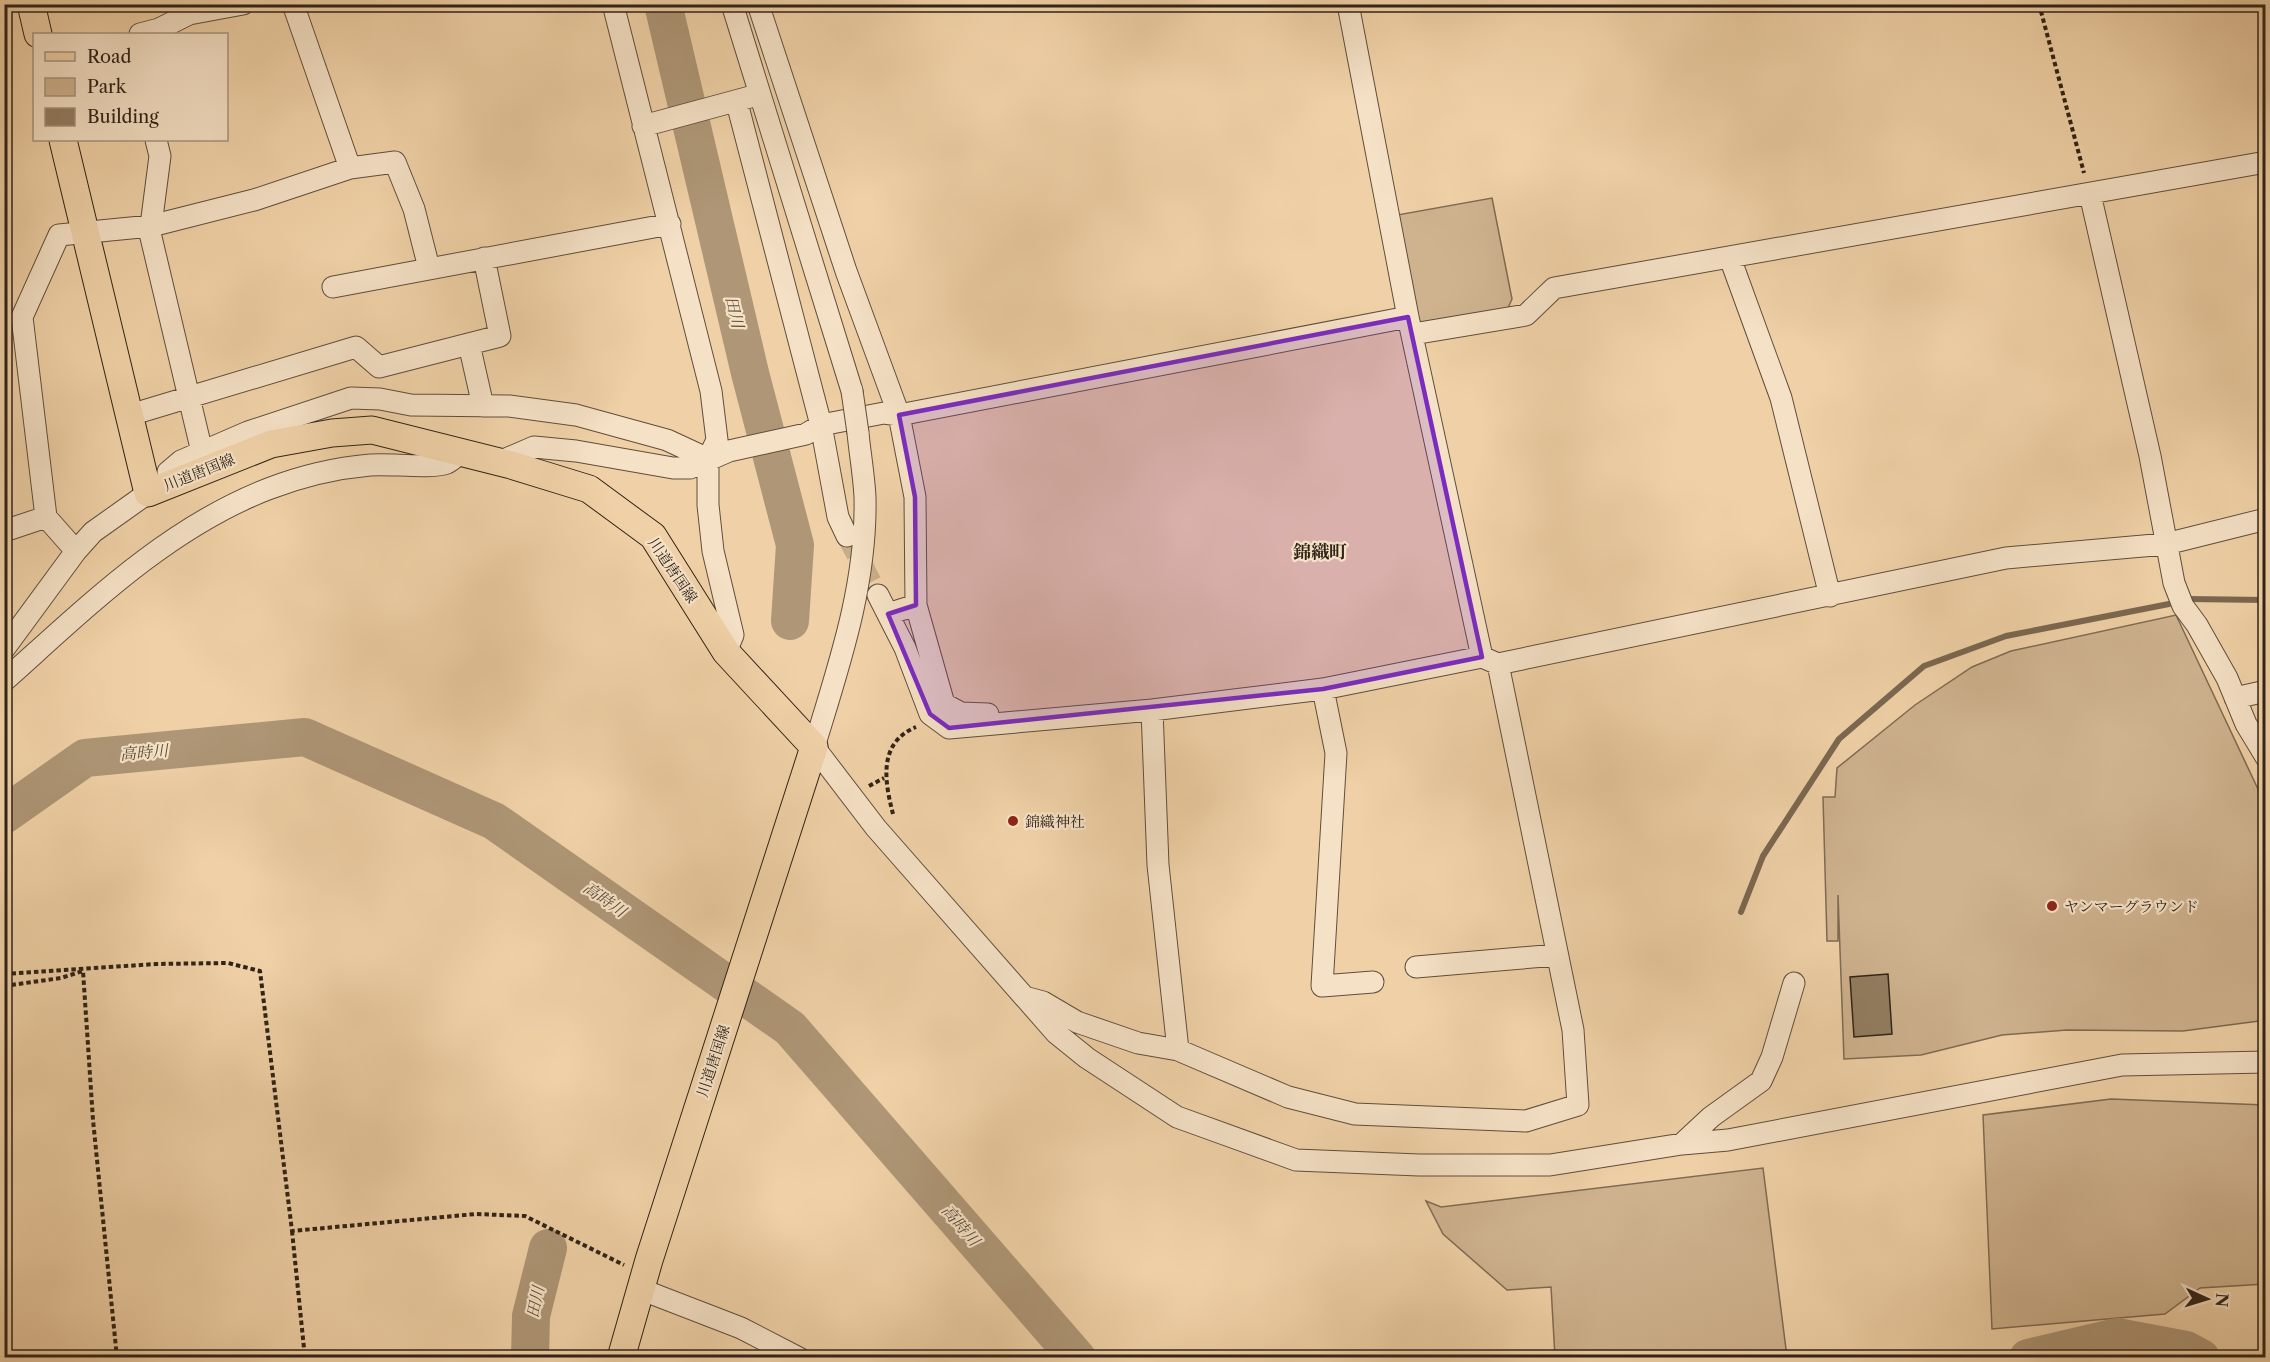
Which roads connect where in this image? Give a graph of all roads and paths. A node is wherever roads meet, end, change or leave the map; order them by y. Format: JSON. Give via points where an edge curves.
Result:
{"nodes":[{"id":1,"x":31,"y":4,"type":"edge"},
{"id":2,"x":243,"y":4,"type":"edge"},
{"id":3,"x":293,"y":4,"type":"edge"},
{"id":4,"x":612,"y":4,"type":"edge"},
{"id":5,"x":732,"y":4,"type":"edge"},
{"id":6,"x":758,"y":4,"type":"edge"},
{"id":7,"x":1348,"y":4,"type":"edge"},
{"id":8,"x":2039,"y":4,"type":"edge"},
{"id":9,"x":38,"y":33,"type":"edge"},
{"id":10,"x":144,"y":33,"type":"edge"},
{"id":11,"x":784,"y":83,"type":"junction"},
{"id":12,"x":762,"y":93,"type":"junction"},
{"id":13,"x":734,"y":104,"type":"junction"},
{"id":14,"x":649,"y":125,"type":"junction"},
{"id":15,"x":63,"y":141,"type":"edge"},
{"id":16,"x":156,"y":141,"type":"edge"},
{"id":17,"x":2265,"y":162,"type":"edge"},
{"id":18,"x":350,"y":168,"type":"junction"},
{"id":19,"x":2090,"y":194,"type":"junction"},
{"id":20,"x":670,"y":224,"type":"junction"},
{"id":21,"x":151,"y":226,"type":"junction"},
{"id":22,"x":86,"y":234,"type":"junction"},
{"id":23,"x":484,"y":258,"type":"junction"},
{"id":24,"x":1730,"y":258,"type":"junction"},
{"id":25,"x":429,"y":268,"type":"junction"},
{"id":26,"x":333,"y":286,"type":"dead end"},
{"id":27,"x":1410,"y":326,"type":"junction"},
{"id":28,"x":469,"y":344,"type":"junction"},
{"id":29,"x":191,"y":397,"type":"junction"},
{"id":30,"x":483,"y":406,"type":"junction"},
{"id":31,"x":130,"y":415,"type":"junction"},
{"id":32,"x":899,"y":415,"type":"junction"},
{"id":33,"x":814,"y":429,"type":"junction"},
{"id":34,"x":202,"y":452,"type":"junction"},
{"id":35,"x":461,"y":452,"type":"junction"},
{"id":36,"x":708,"y":459,"type":"junction"},
{"id":37,"x":499,"y":462,"type":"junction"},
{"id":38,"x":158,"y":489,"type":"junction"},
{"id":39,"x":46,"y":517,"type":"junction"},
{"id":40,"x":2265,"y":519,"type":"edge"},
{"id":41,"x":4,"y":531,"type":"edge"},
{"id":42,"x":846,"y":536,"type":"tunnel mouth"},
{"id":43,"x":2166,"y":544,"type":"junction"},
{"id":44,"x":76,"y":551,"type":"junction"},
{"id":45,"x":878,"y":595,"type":"tunnel mouth"},
{"id":46,"x":1830,"y":596,"type":"junction"},
{"id":47,"x":916,"y":605,"type":"junction"},
{"id":48,"x":888,"y":614,"type":"junction"},
{"id":49,"x":4,"y":649,"type":"edge"},
{"id":50,"x":726,"y":652,"type":"junction"},
{"id":51,"x":1490,"y":661,"type":"junction"},
{"id":52,"x":4,"y":681,"type":"edge"},
{"id":53,"x":1323,"y":689,"type":"junction"},
{"id":54,"x":2265,"y":691,"type":"edge"},
{"id":55,"x":2235,"y":698,"type":"junction"},
{"id":56,"x":1152,"y":710,"type":"junction"},
{"id":57,"x":936,"y":718,"type":"junction"},
{"id":58,"x":1033,"y":720,"type":"junction"},
{"id":59,"x":2265,"y":757,"type":"edge"},
{"id":60,"x":810,"y":758,"type":"junction"},
{"id":61,"x":896,"y":824,"type":"dead end"},
{"id":62,"x":1557,"y":956,"type":"junction"},
{"id":63,"x":1416,"y":967,"type":"dead end"},
{"id":64,"x":83,"y":971,"type":"junction"},
{"id":65,"x":4,"y":975,"type":"edge"},
{"id":66,"x":1373,"y":982,"type":"dead end"},
{"id":67,"x":1794,"y":983,"type":"dead end"},
{"id":68,"x":4,"y":987,"type":"edge"},
{"id":69,"x":1023,"y":997,"type":"junction"},
{"id":70,"x":1178,"y":1050,"type":"junction"},
{"id":71,"x":2265,"y":1062,"type":"edge"},
{"id":72,"x":1682,"y":1144,"type":"junction"},
{"id":73,"x":292,"y":1231,"type":"junction"},
{"id":74,"x":644,"y":1275,"type":"junction"},
{"id":75,"x":117,"y":1358,"type":"edge"},
{"id":76,"x":304,"y":1358,"type":"edge"},
{"id":77,"x":621,"y":1358,"type":"edge"},
{"id":78,"x":799,"y":1358,"type":"edge"}],
"edges":[{"from":1,"to":9,"type":"main road"},
{"from":2,"to":10,"type":"street","via":[[189,14]]},
{"from":3,"to":18,"type":"street"},
{"from":4,"to":14,"type":"street"},
{"from":5,"to":12,"type":"street"},
{"from":6,"to":11,"type":"street"},
{"from":7,"to":27,"type":"street"},
{"from":8,"to":19,"type":"path"},
{"from":11,"to":12,"type":"street"},
{"from":11,"to":32,"type":"street"},
{"from":12,"to":13,"type":"street"},
{"from":12,"to":60,"type":"street","bridge":true,"via":[[852,390],[865,497],[856,601]]},
{"from":13,"to":14,"type":"street"},
{"from":13,"to":33,"type":"street"},
{"from":14,"to":20,"type":"street"},
{"from":15,"to":22,"type":"main road","name":"川道唐国線"},
{"from":16,"to":21,"type":"street","via":[[160,156]]},
{"from":17,"to":19,"type":"street"},
{"from":18,"to":21,"type":"street","via":[[254,200]]},
{"from":18,"to":25,"type":"street","via":[[395,162],[414,209]]},
{"from":19,"to":24,"type":"street"},
{"from":19,"to":43,"type":"street","via":[[2150,456]]},
{"from":20,"to":23,"type":"street"},
{"from":20,"to":36,"type":"street","via":[[711,392],[717,440]]},
{"from":21,"to":22,"type":"street"},
{"from":21,"to":29,"type":"street"},
{"from":22,"to":31,"type":"main road","name":"川道唐国線"},
{"from":22,"to":39,"type":"street","via":[[59,235],[22,317]]},
{"from":23,"to":25,"type":"street"},
{"from":23,"to":28,"type":"street","via":[[500,336]]},
{"from":24,"to":27,"type":"street","via":[[1554,288],[1526,315]]},
{"from":24,"to":46,"type":"street","via":[[1781,398]]},
{"from":25,"to":26,"type":"street"},
{"from":27,"to":32,"type":"street"},
{"from":27,"to":51,"type":"street"},
{"from":28,"to":29,"type":"street","via":[[379,367],[356,347]]},
{"from":28,"to":30,"type":"street"},
{"from":29,"to":31,"type":"street"},
{"from":29,"to":34,"type":"street"},
{"from":30,"to":34,"type":"street","via":[[411,405],[351,398],[248,432]]},
{"from":30,"to":36,"type":"street","via":[[576,415],[668,440]]},
{"from":31,"to":38,"type":"main road","name":"川道唐国線"},
{"from":32,"to":33,"type":"street","via":[[884,413]]},
{"from":32,"to":47,"type":"street","via":[[915,497]]},
{"from":33,"to":36,"type":"street"},
{"from":33,"to":42,"type":"street"},
{"from":34,"to":38,"type":"street","via":[[168,472]]},
{"from":35,"to":37,"type":"main road","name":"川道唐国線"},
{"from":35,"to":38,"type":"main road","name":"川道唐国線","via":[[372,430],[332,434],[271,444]]},
{"from":35,"to":52,"type":"street","via":[[446,464],[369,465],[307,477],[267,489],[205,520],[84,607]]},
{"from":36,"to":37,"type":"street","via":[[690,468],[673,468],[534,447]]},
{"from":36,"to":50,"type":"street","via":[[713,551],[733,635]]},
{"from":37,"to":50,"type":"main road","name":"川道唐国線","via":[[589,489],[653,536]]},
{"from":38,"to":44,"type":"street","via":[[93,532]]},
{"from":39,"to":41,"type":"street"},
{"from":39,"to":44,"type":"street"},
{"from":40,"to":43,"type":"street"},
{"from":43,"to":46,"type":"street","via":[[2006,558]]},
{"from":43,"to":55,"type":"street","via":[[2183,606],[2209,645]]},
{"from":44,"to":49,"type":"street"},
{"from":45,"to":48,"type":"street"},
{"from":46,"to":51,"type":"street"},
{"from":47,"to":48,"type":"street"},
{"from":47,"to":58,"type":"street","via":[[944,704],[961,713],[1018,715]]},
{"from":48,"to":57,"type":"street","via":[[930,714]]},
{"from":50,"to":60,"type":"main road","name":"川道唐国線"},
{"from":51,"to":53,"type":"street"},
{"from":51,"to":62,"type":"street"},
{"from":53,"to":56,"type":"street"},
{"from":53,"to":66,"type":"street","via":[[1336,753],[1322,986]]},
{"from":54,"to":55,"type":"street"},
{"from":55,"to":59,"type":"street"},
{"from":56,"to":58,"type":"street"},
{"from":56,"to":70,"type":"street","via":[[1158,866]]},
{"from":57,"to":58,"type":"street","via":[[949,728]]},
{"from":57,"to":61,"type":"path","via":[[909,730],[891,749],[884,778]]},
{"from":60,"to":69,"type":"street","via":[[956,917]]},
{"from":60,"to":74,"type":"main road","name":"川道唐国線"},
{"from":62,"to":63,"type":"street"},
{"from":62,"to":70,"type":"street","via":[[1573,1030],[1578,1105],[1526,1121],[1355,1114],[1288,1098]]},
{"from":64,"to":65,"type":"path"},
{"from":64,"to":68,"type":"path"},
{"from":64,"to":73,"type":"path","via":[[228,963],[260,971]]},
{"from":64,"to":75,"type":"path","via":[[93,1120]]},
{"from":67,"to":72,"type":"street","via":[[1761,1081]]},
{"from":69,"to":70,"type":"street","via":[[1043,1002],[1077,1022]]},
{"from":69,"to":72,"type":"street","via":[[1079,1052],[1177,1117],[1296,1160],[1550,1165]]},
{"from":71,"to":72,"type":"street","via":[[2122,1065],[1728,1140]]},
{"from":73,"to":74,"type":"path","via":[[476,1214],[525,1216]]},
{"from":73,"to":76,"type":"path"},
{"from":74,"to":77,"type":"main road","name":"川道唐国線"},
{"from":74,"to":78,"type":"street"}]}
